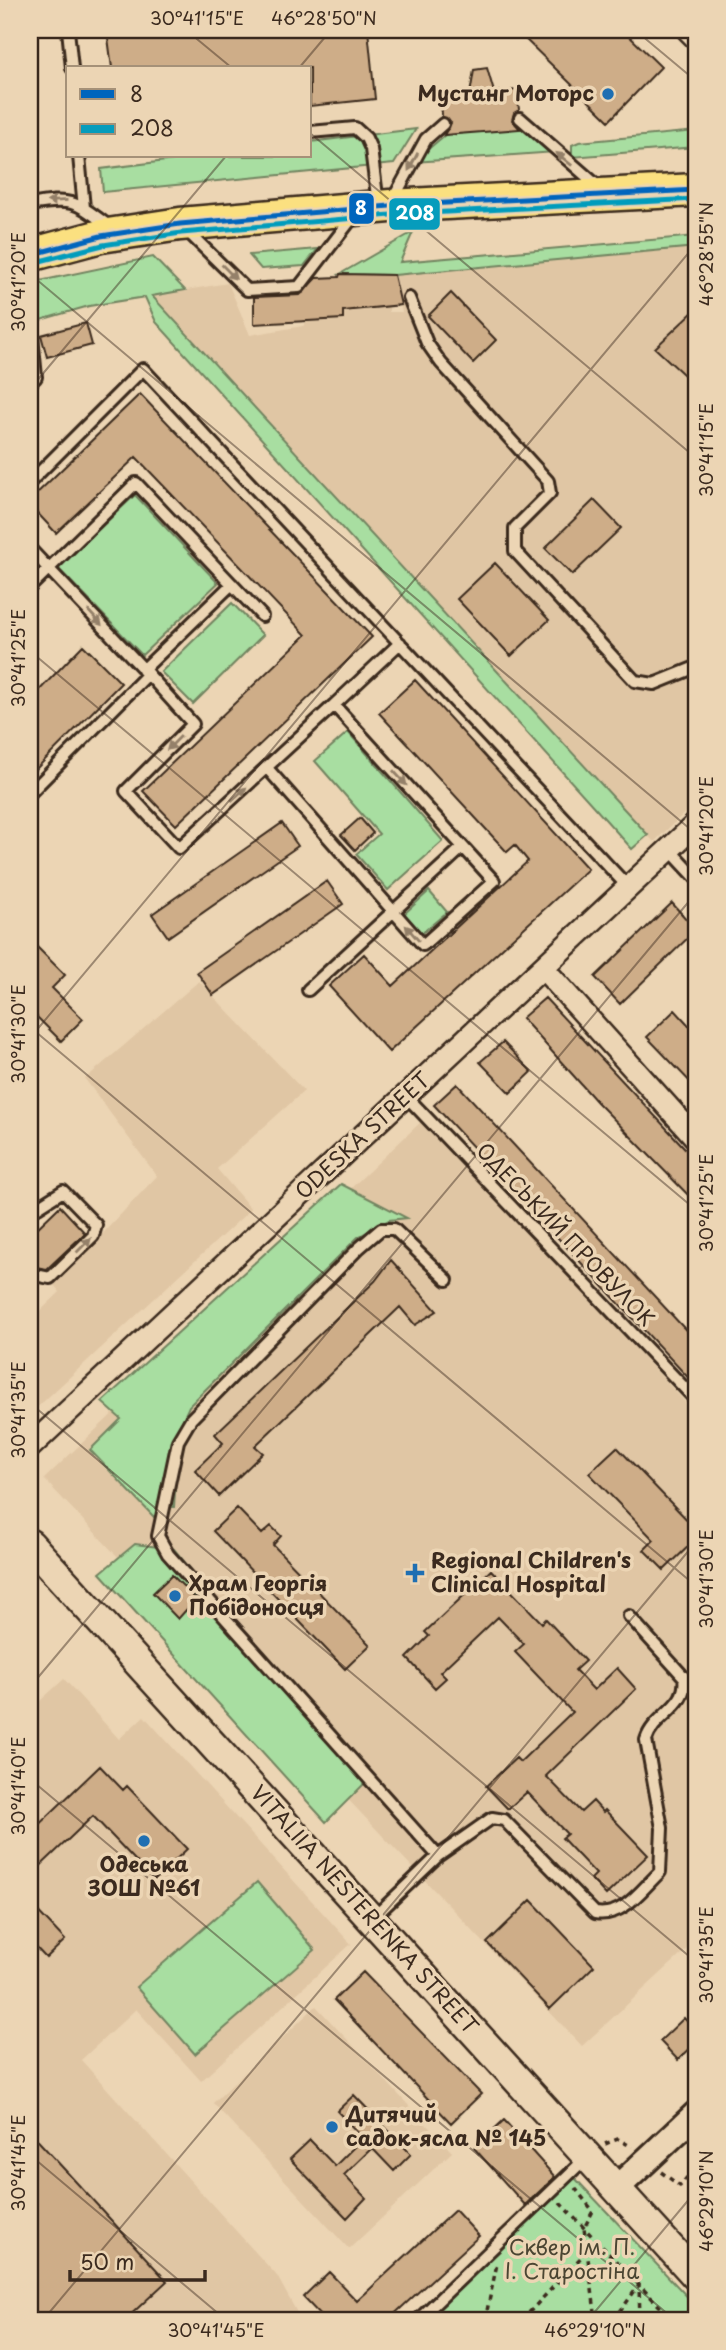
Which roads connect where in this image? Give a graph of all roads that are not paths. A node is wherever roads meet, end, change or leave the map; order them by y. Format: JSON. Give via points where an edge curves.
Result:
{"nodes":[{"id":1,"x":68,"y":30,"type":"edge"},
{"id":2,"x":688,"y":30,"type":"edge"},
{"id":3,"x":696,"y":38,"type":"edge"},
{"id":4,"x":72,"y":66,"type":"edge"},
{"id":5,"x":520,"y":118,"type":"dead end"},
{"id":6,"x":443,"y":124,"type":"dead end"},
{"id":7,"x":312,"y":132,"type":"edge"},
{"id":8,"x":79,"y":158,"type":"edge"},
{"id":9,"x":696,"y":190,"type":"edge"},
{"id":10,"x":611,"y":197,"type":"junction"},
{"id":11,"x":30,"y":205,"type":"edge"},
{"id":12,"x":376,"y":207,"type":"junction"},
{"id":13,"x":84,"y":208,"type":"junction"},
{"id":14,"x":180,"y":224,"type":"junction"},
{"id":15,"x":118,"y":233,"type":"junction"},
{"id":16,"x":30,"y":256,"type":"edge"},
{"id":17,"x":409,"y":298,"type":"dead end"},
{"id":18,"x":30,"y":316,"type":"edge"},
{"id":19,"x":30,"y":383,"type":"edge"},
{"id":20,"x":30,"y":482,"type":"edge"},
{"id":21,"x":30,"y":550,"type":"edge"},
{"id":22,"x":48,"y":568,"type":"junction"},
{"id":23,"x":232,"y":584,"type":"junction"},
{"id":24,"x":30,"y":587,"type":"edge"},
{"id":25,"x":262,"y":616,"type":"dead end"},
{"id":26,"x":400,"y":643,"type":"junction"},
{"id":27,"x":696,"y":667,"type":"edge"},
{"id":28,"x":146,"y":672,"type":"junction"},
{"id":29,"x":334,"y":705,"type":"junction"},
{"id":30,"x":267,"y":768,"type":"junction"},
{"id":31,"x":30,"y":793,"type":"edge"},
{"id":32,"x":696,"y":824,"type":"edge"},
{"id":33,"x":463,"y":847,"type":"junction"},
{"id":34,"x":669,"y":849,"type":"junction"},
{"id":35,"x":696,"y":878,"type":"edge"},
{"id":36,"x":629,"y":888,"type":"junction"},
{"id":37,"x":392,"y":911,"type":"junction"},
{"id":38,"x":543,"y":968,"type":"junction"},
{"id":39,"x":308,"y":990,"type":"dead end"},
{"id":40,"x":406,"y":1096,"type":"junction"},
{"id":41,"x":696,"y":1138,"type":"edge"},
{"id":42,"x":30,"y":1212,"type":"edge"},
{"id":43,"x":30,"y":1274,"type":"edge"},
{"id":44,"x":447,"y":1280,"type":"dead end"},
{"id":45,"x":696,"y":1400,"type":"edge"},
{"id":46,"x":30,"y":1447,"type":"edge"},
{"id":47,"x":30,"y":1545,"type":"edge"},
{"id":48,"x":629,"y":1616,"type":"dead end"},
{"id":49,"x":438,"y":1856,"type":"junction"},
{"id":50,"x":372,"y":1919,"type":"junction"},
{"id":51,"x":696,"y":2114,"type":"edge"},
{"id":52,"x":588,"y":2156,"type":"junction"},
{"id":53,"x":617,"y":2188,"type":"junction"},
{"id":54,"x":696,"y":2276,"type":"edge"},
{"id":55,"x":418,"y":2320,"type":"edge"}],
"edges":[{"from":1,"to":4,"type":"lane"},
{"from":2,"to":3,"type":"street"},
{"from":10,"to":5,"type":"lane","one_way":true},
{"from":6,"to":12,"type":"lane","one_way":true,"via":[[426,139]]},
{"from":7,"to":12,"type":"lane","via":[[355,128],[366,138]]},
{"from":8,"to":13,"type":"lane"},
{"from":9,"to":10,"type":"main road"},
{"from":10,"to":12,"type":"main road"},
{"from":13,"to":11,"type":"lane","one_way":true,"via":[[60,199]]},
{"from":12,"to":14,"type":"main road"},
{"from":14,"to":12,"type":"lane","one_way":true,"via":[[247,290],[299,287]]},
{"from":13,"to":15,"type":"lane"},
{"from":14,"to":15,"type":"main road"},
{"from":15,"to":16,"type":"main road"},
{"from":17,"to":27,"type":"lane","via":[[427,344],[441,363],[548,481],[550,493],[515,528],[515,551],[635,681],[654,684]]},
{"from":18,"to":19,"type":"lane","via":[[36,377]]},
{"from":20,"to":26,"type":"lane","via":[[143,369]]},
{"from":21,"to":22,"type":"lane"},
{"from":22,"to":23,"type":"lane","via":[[136,483]]},
{"from":22,"to":24,"type":"lane"},
{"from":22,"to":28,"type":"lane","one_way":true},
{"from":23,"to":25,"type":"lane"},
{"from":23,"to":28,"type":"lane"},
{"from":26,"to":29,"type":"lane"},
{"from":26,"to":36,"type":"lane"},
{"from":28,"to":30,"type":"lane","one_way":true,"via":[[192,724],[126,791],[179,848]]},
{"from":28,"to":31,"type":"lane"},
{"from":29,"to":30,"type":"lane"},
{"from":29,"to":33,"type":"lane","one_way":true},
{"from":30,"to":37,"type":"lane"},
{"from":32,"to":34,"type":"street","name":"ODESKA STREET"},
{"from":33,"to":37,"type":"lane"},
{"from":33,"to":37,"type":"lane","one_way":true,"via":[[494,881],[423,946]]},
{"from":34,"to":35,"type":"lane"},
{"from":34,"to":36,"type":"street","name":"ODESKA STREET"},
{"from":36,"to":38,"type":"street","name":"ODESKA STREET"},
{"from":37,"to":39,"type":"lane"},
{"from":38,"to":40,"type":"street","name":"ODESKA STREET"},
{"from":38,"to":41,"type":"street"},
{"from":40,"to":45,"type":"lane","name":"ОДЕСЬКИЙ ПРОВУЛОК"},
{"from":40,"to":46,"type":"street","name":"ODESKA STREET"},
{"from":43,"to":42,"type":"lane","one_way":true,"via":[[50,1278],[93,1236],[96,1225],[63,1191]]},
{"from":44,"to":49,"type":"lane","via":[[394,1229],[381,1229],[359,1248],[191,1419],[178,1441],[159,1536],[168,1554]]},
{"from":47,"to":50,"type":"main road","name":"VITALIIA NESTERENKA STREET"},
{"from":48,"to":49,"type":"lane","via":[[684,1677],[686,1690],[646,1740],[662,1828],[660,1872],[621,1909],[608,1915],[595,1913],[504,1820],[492,1818],[479,1825]]},
{"from":49,"to":50,"type":"lane"},
{"from":50,"to":52,"type":"main road","name":"VITALIIA NESTERENKA STREET"},
{"from":51,"to":53,"type":"street"},
{"from":52,"to":53,"type":"main road","name":"VITALIIA NESTERENKA STREET"},
{"from":52,"to":55,"type":"lane"},
{"from":53,"to":54,"type":"main road","name":"VITALIIA NESTERENKA STREET"}]}
